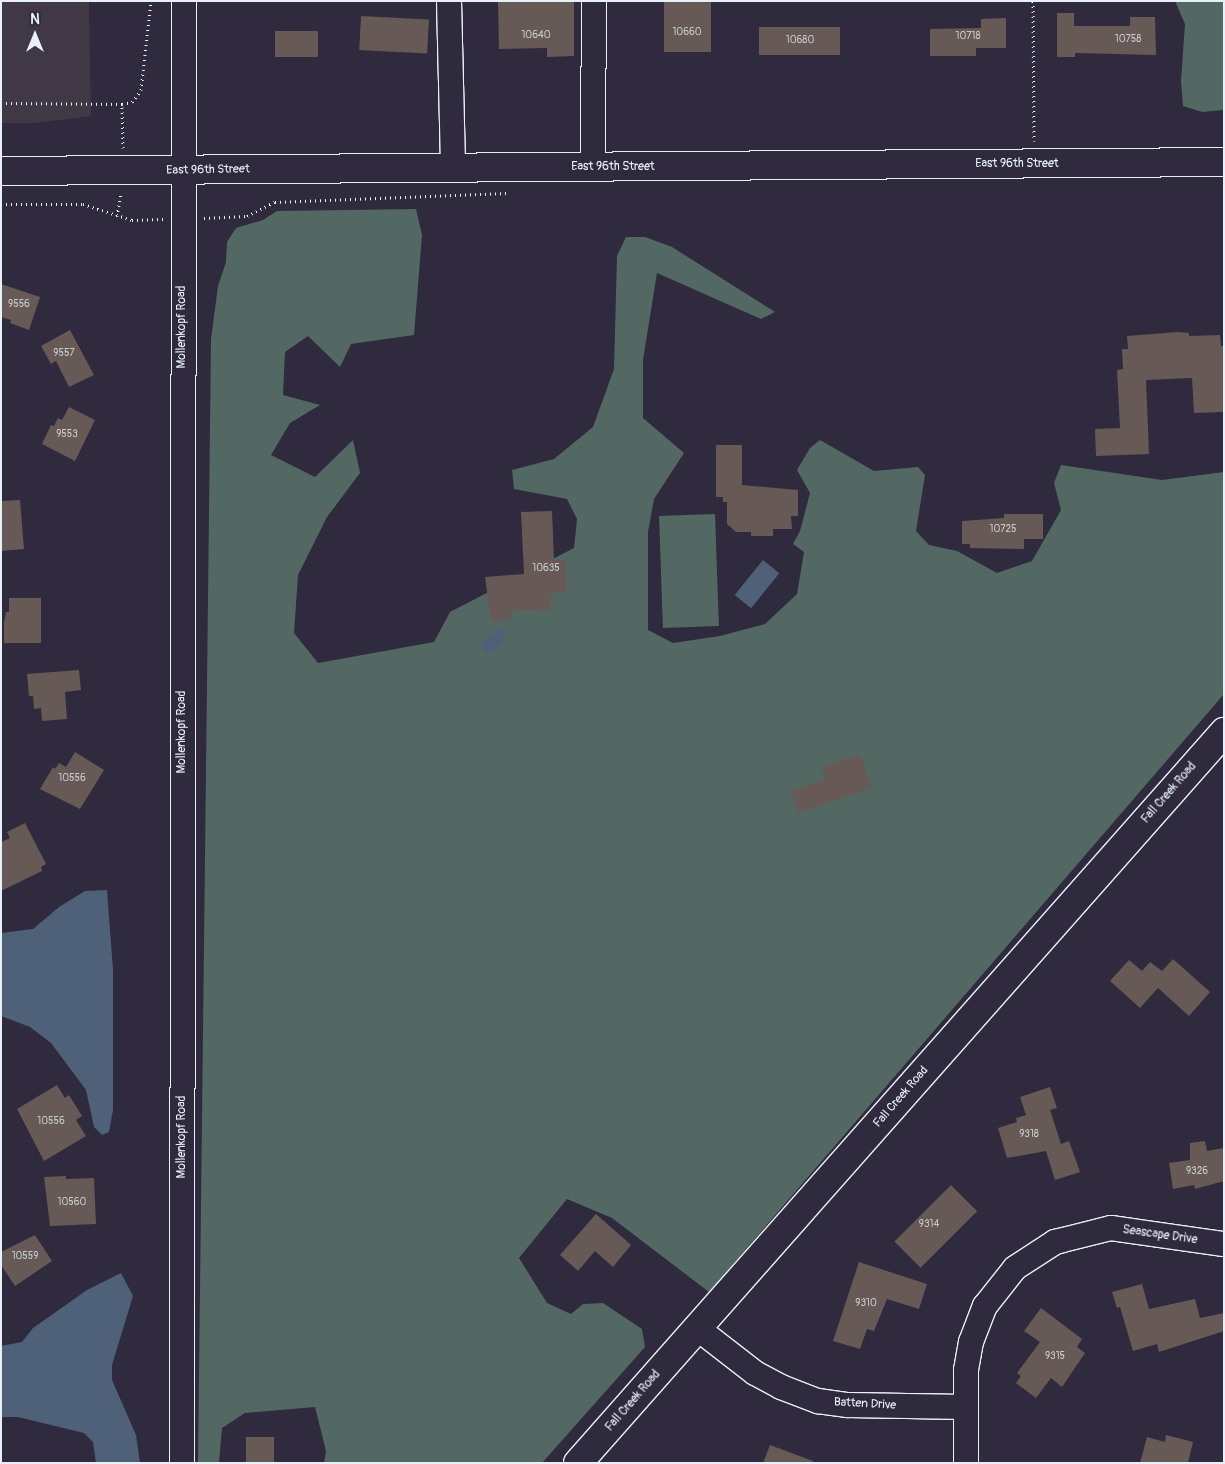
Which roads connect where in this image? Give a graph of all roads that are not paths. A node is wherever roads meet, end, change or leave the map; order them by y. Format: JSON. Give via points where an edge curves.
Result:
{"nodes":[{"id":1,"x":184,"y":1,"type":"edge"},
{"id":2,"x":449,"y":1,"type":"edge"},
{"id":3,"x":594,"y":1,"type":"edge"},
{"id":4,"x":1224,"y":162,"type":"edge"},
{"id":5,"x":593,"y":167,"type":"junction"},
{"id":6,"x":453,"y":168,"type":"junction"},
{"id":7,"x":182,"y":170,"type":"junction"},
{"id":8,"x":1,"y":171,"type":"edge"},
{"id":9,"x":1224,"y":732,"type":"edge"},
{"id":10,"x":1224,"y":1244,"type":"edge"},
{"id":11,"x":697,"y":1328,"type":"junction"},
{"id":12,"x":966,"y":1407,"type":"junction"},
{"id":13,"x":182,"y":1463,"type":"edge"},
{"id":14,"x":578,"y":1463,"type":"edge"},
{"id":15,"x":966,"y":1463,"type":"edge"}],
"edges":[{"from":1,"to":7,"type":"street","name":"Mollenkopf Road"},
{"from":2,"to":6,"type":"street"},
{"from":3,"to":5,"type":"street"},
{"from":4,"to":5,"type":"main road","name":"East 96th Street"},
{"from":5,"to":6,"type":"main road","name":"East 96th Street"},
{"from":6,"to":7,"type":"main road","name":"East 96th Street"},
{"from":7,"to":8,"type":"main road","name":"East 96th Street"},
{"from":7,"to":13,"type":"street","name":"Mollenkopf Road"},
{"from":9,"to":11,"type":"main road","name":"Fall Creek Road"},
{"from":10,"to":12,"type":"street","name":"Seascape Drive","via":[[1111,1228],[1073,1236],[1038,1251],[1015,1268],[996,1289],[977,1323],[966,1370]]},
{"from":11,"to":12,"type":"street","name":"Batten Drive","via":[[755,1373],[781,1388],[818,1400],[848,1405]]},
{"from":11,"to":14,"type":"main road","name":"Fall Creek Road"},
{"from":12,"to":15,"type":"street","name":"Seascape Drive"}]}
